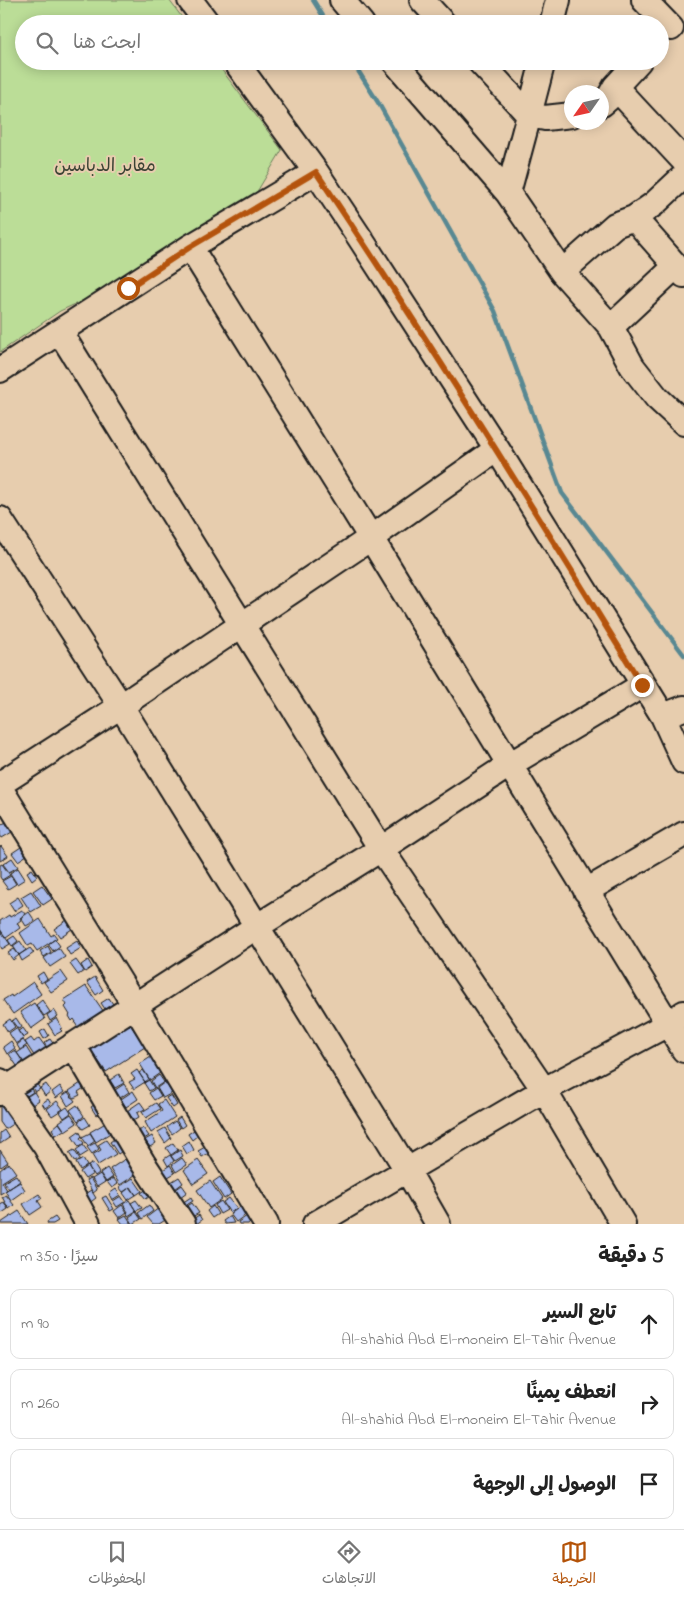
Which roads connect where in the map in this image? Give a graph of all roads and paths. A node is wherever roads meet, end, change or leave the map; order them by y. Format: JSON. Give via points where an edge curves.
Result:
{"nodes":[{"id":1,"x":190,"y":0,"type":"edge"},
{"id":2,"x":342,"y":0,"type":"edge"},
{"id":3,"x":422,"y":0,"type":"edge"},
{"id":4,"x":558,"y":0,"type":"edge"},
{"id":5,"x":644,"y":0,"type":"edge"},
{"id":6,"x":201,"y":15,"type":"edge"},
{"id":7,"x":354,"y":15,"type":"edge"},
{"id":8,"x":436,"y":15,"type":"edge"},
{"id":9,"x":554,"y":15,"type":"edge"},
{"id":10,"x":659,"y":15,"type":"edge"},
{"id":11,"x":242,"y":70,"type":"edge"},
{"id":12,"x":402,"y":70,"type":"edge"},
{"id":13,"x":487,"y":70,"type":"edge"},
{"id":14,"x":541,"y":70,"type":"edge"},
{"id":15,"x":631,"y":70,"type":"edge"},
{"id":16,"x":609,"y":95,"type":"edge"},
{"id":17,"x":609,"y":97,"type":"edge"},
{"id":18,"x":529,"y":115,"type":"junction"},
{"id":19,"x":564,"y":116,"type":"edge"},
{"id":20,"x":684,"y":161,"type":"edge"},
{"id":21,"x":316,"y":172,"type":"junction"},
{"id":22,"x":684,"y":176,"type":"edge"},
{"id":23,"x":508,"y":193,"type":"junction"},
{"id":24,"x":634,"y":218,"type":"junction"},
{"id":25,"x":190,"y":247,"type":"junction"},
{"id":26,"x":680,"y":271,"type":"edge"},
{"id":27,"x":562,"y":272,"type":"junction"},
{"id":28,"x":612,"y":327,"type":"junction"},
{"id":29,"x":60,"y":332,"type":"junction"},
{"id":30,"x":0,"y":370,"type":"edge"},
{"id":31,"x":684,"y":423,"type":"edge"},
{"id":32,"x":497,"y":449,"type":"junction"},
{"id":33,"x":0,"y":519,"type":"edge"},
{"id":34,"x":371,"y":538,"type":"junction"},
{"id":35,"x":242,"y":625,"type":"junction"},
{"id":36,"x":642,"y":685,"type":"junction"},
{"id":37,"x":121,"y":706,"type":"junction"},
{"id":38,"x":673,"y":712,"type":"edge"},
{"id":39,"x":684,"y":762,"type":"edge"},
{"id":40,"x":509,"y":765,"type":"junction"},
{"id":41,"x":0,"y":784,"type":"edge"},
{"id":42,"x":0,"y":788,"type":"edge"},
{"id":43,"x":684,"y":834,"type":"edge"},
{"id":44,"x":381,"y":849,"type":"junction"},
{"id":45,"x":586,"y":891,"type":"junction"},
{"id":46,"x":256,"y":927,"type":"junction"},
{"id":47,"x":135,"y":1006,"type":"junction"},
{"id":48,"x":676,"y":1018,"type":"edge"},
{"id":49,"x":73,"y":1045,"type":"junction"},
{"id":50,"x":684,"y":1050,"type":"edge"},
{"id":51,"x":2,"y":1088,"type":"edge"},
{"id":52,"x":544,"y":1090,"type":"junction"},
{"id":53,"x":407,"y":1170,"type":"junction"},
{"id":54,"x":340,"y":1218,"type":"edge"},
{"id":55,"x":88,"y":1224,"type":"edge"},
{"id":56,"x":183,"y":1224,"type":"edge"},
{"id":57,"x":266,"y":1224,"type":"edge"},
{"id":58,"x":315,"y":1224,"type":"edge"},
{"id":59,"x":438,"y":1224,"type":"edge"},
{"id":60,"x":623,"y":1224,"type":"edge"}],
"edges":[{"from":1,"to":6,"type":"street"},
{"from":2,"to":7,"type":"street"},
{"from":3,"to":8,"type":"street"},
{"from":4,"to":9,"type":"street"},
{"from":5,"to":10,"type":"street"},
{"from":11,"to":21,"type":"street"},
{"from":12,"to":23,"type":"street"},
{"from":13,"to":18,"type":"street"},
{"from":14,"to":18,"type":"street"},
{"from":15,"to":16,"type":"street"},
{"from":17,"to":20,"type":"street"},
{"from":18,"to":19,"type":"street","via":[[545,118]]},
{"from":18,"to":23,"type":"street"},
{"from":21,"to":25,"type":"street"},
{"from":21,"to":32,"type":"street"},
{"from":22,"to":24,"type":"street"},
{"from":23,"to":27,"type":"street"},
{"from":24,"to":26,"type":"street"},
{"from":24,"to":27,"type":"street","via":[[615,225]]},
{"from":25,"to":29,"type":"street"},
{"from":25,"to":34,"type":"street"},
{"from":26,"to":28,"type":"street"},
{"from":27,"to":28,"type":"street"},
{"from":28,"to":31,"type":"street","via":[[632,366],[657,398]]},
{"from":29,"to":30,"type":"street"},
{"from":29,"to":35,"type":"street"},
{"from":32,"to":34,"type":"street"},
{"from":32,"to":36,"type":"street"},
{"from":33,"to":37,"type":"street"},
{"from":34,"to":35,"type":"street"},
{"from":34,"to":40,"type":"street"},
{"from":35,"to":37,"type":"street"},
{"from":35,"to":44,"type":"street"},
{"from":36,"to":38,"type":"street"},
{"from":36,"to":40,"type":"street"},
{"from":37,"to":41,"type":"street"},
{"from":37,"to":46,"type":"street"},
{"from":38,"to":39,"type":"street"},
{"from":40,"to":44,"type":"street"},
{"from":40,"to":45,"type":"street"},
{"from":42,"to":47,"type":"street"},
{"from":43,"to":45,"type":"street"},
{"from":44,"to":46,"type":"street"},
{"from":44,"to":52,"type":"street"},
{"from":45,"to":48,"type":"street"},
{"from":46,"to":47,"type":"street"},
{"from":46,"to":53,"type":"street"},
{"from":47,"to":49,"type":"street"},
{"from":47,"to":57,"type":"street"},
{"from":48,"to":50,"type":"street"},
{"from":48,"to":52,"type":"street"},
{"from":49,"to":51,"type":"street"},
{"from":49,"to":56,"type":"street"},
{"from":51,"to":55,"type":"street","via":[[46,1147]]},
{"from":52,"to":53,"type":"street"},
{"from":52,"to":60,"type":"street"},
{"from":53,"to":54,"type":"street"},
{"from":53,"to":59,"type":"street"},
{"from":54,"to":58,"type":"street"}]}
